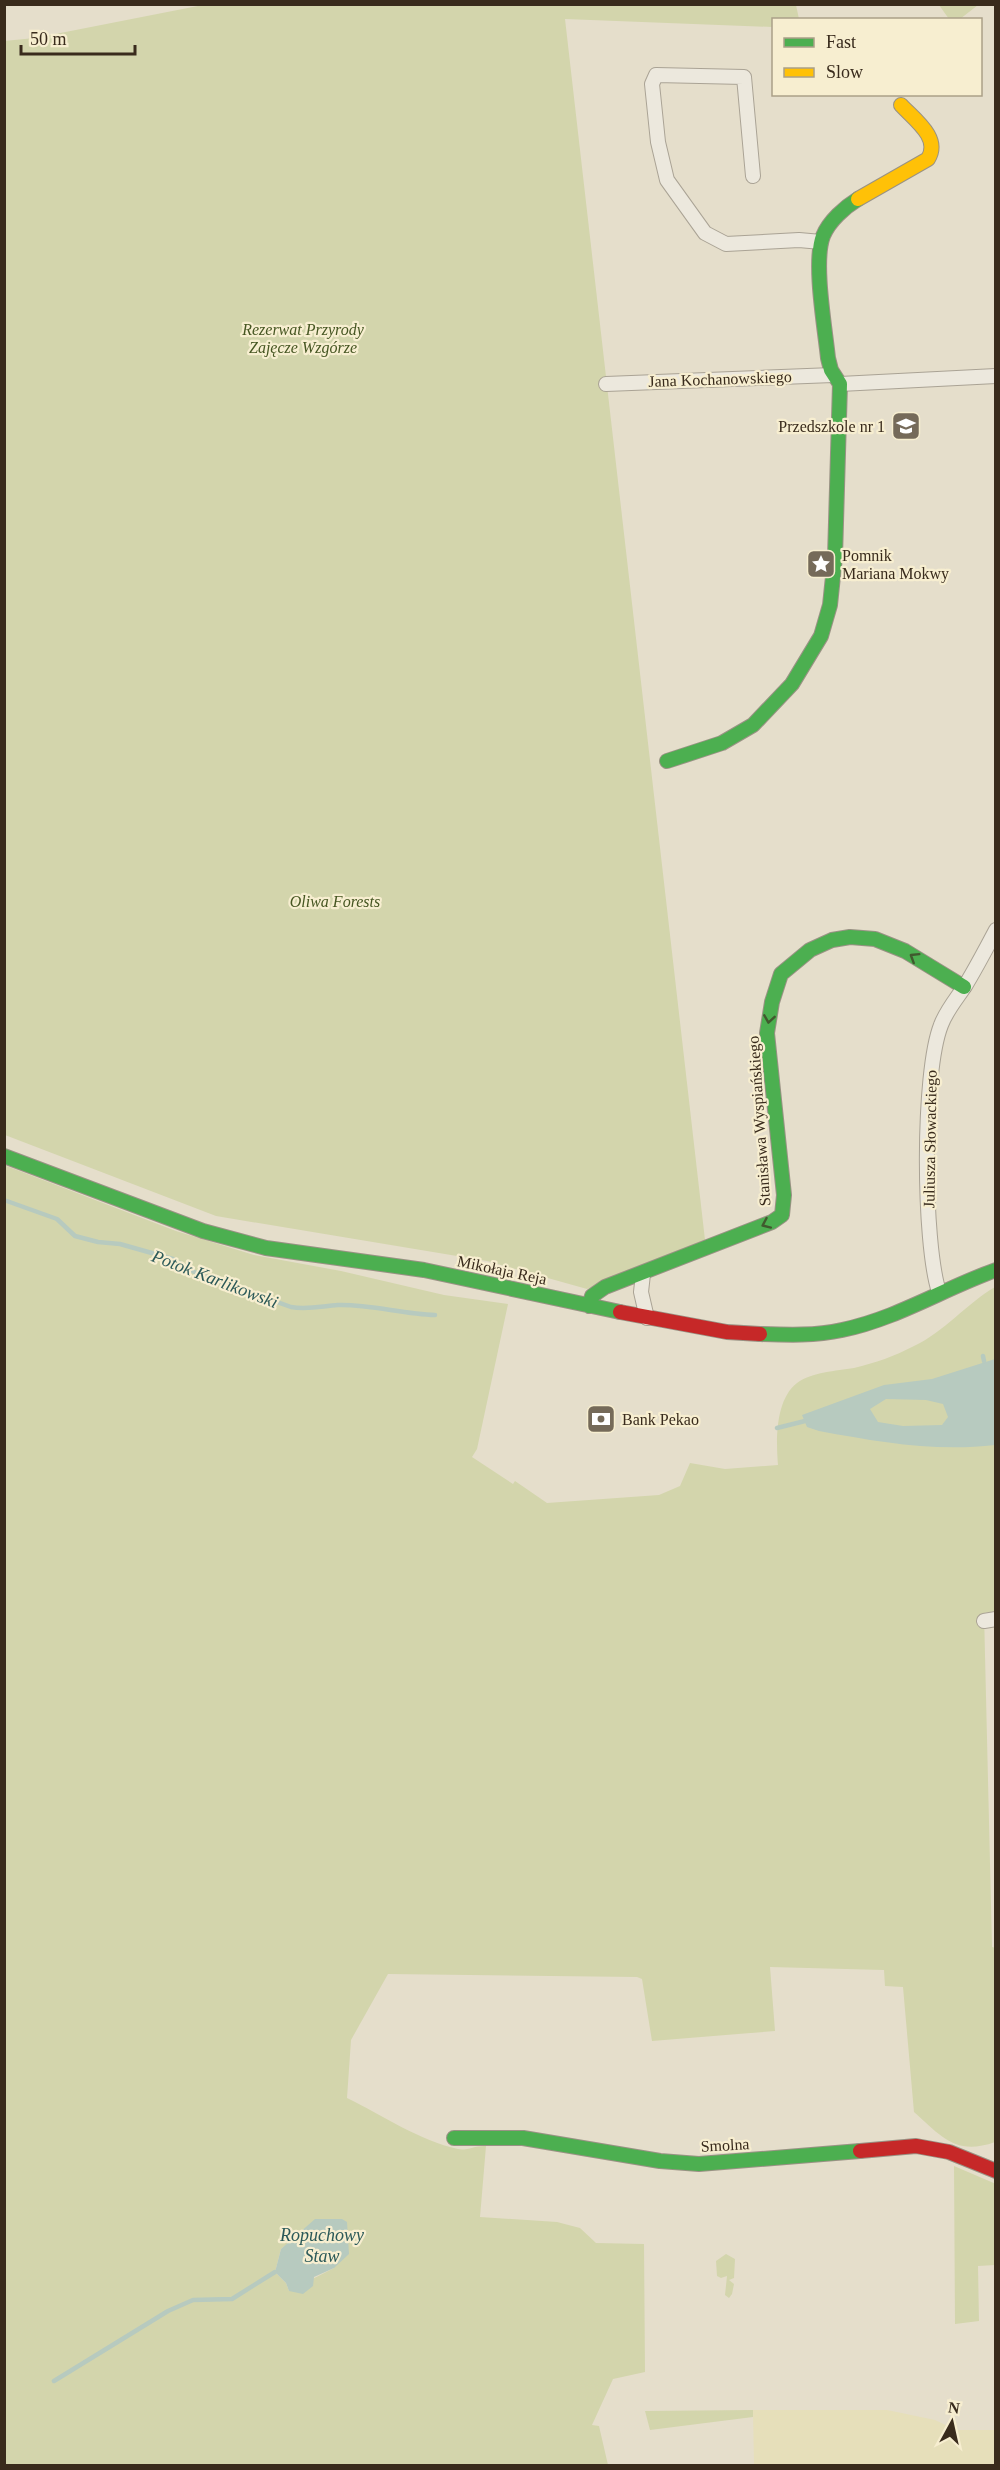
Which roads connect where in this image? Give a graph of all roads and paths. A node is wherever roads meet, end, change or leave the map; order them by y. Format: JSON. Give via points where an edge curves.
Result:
{"nodes":[{"id":1,"x":901,"y":105,"type":"dead end"},
{"id":2,"x":753,"y":177,"type":"dead end"},
{"id":3,"x":821,"y":242,"type":"junction"},
{"id":4,"x":996,"y":376,"type":"edge"},
{"id":5,"x":837,"y":379,"type":"junction"},
{"id":6,"x":606,"y":384,"type":"dead end"},
{"id":7,"x":667,"y":761,"type":"dead end"},
{"id":8,"x":996,"y":930,"type":"edge"},
{"id":9,"x":964,"y":987,"type":"junction"},
{"id":10,"x":4,"y":1156,"type":"edge"},
{"id":11,"x":996,"y":1270,"type":"edge"},
{"id":12,"x":643,"y":1274,"type":"junction"},
{"id":13,"x":939,"y":1292,"type":"junction"},
{"id":14,"x":589,"y":1306,"type":"junction"},
{"id":15,"x":647,"y":1318,"type":"junction"},
{"id":16,"x":454,"y":2138,"type":"dead end"},
{"id":17,"x":996,"y":2171,"type":"edge"}],
"edges":[{"from":1,"to":3,"type":"street","via":[[932,139],[931,155],[922,165],[852,203],[835,218]]},
{"from":2,"to":3,"type":"street","via":[[744,77],[656,75],[652,84],[658,142],[667,180],[705,233],[726,244]]},
{"from":3,"to":5,"type":"street","via":[[819,259],[828,358]]},
{"from":4,"to":5,"type":"street","name":"Jana Kochanowskiego"},
{"from":5,"to":6,"type":"street","name":"Jana Kochanowskiego"},
{"from":5,"to":7,"type":"street","via":[[837,536],[826,622],[808,660],[762,716],[709,750]]},
{"from":8,"to":9,"type":"street","name":"Juliusza Słowackiego"},
{"from":9,"to":12,"type":"street","name":"Stanisława Wyspiańskiego","one_way":true,"via":[[905,951],[875,939],[850,937],[810,950],[781,974],[767,1033],[784,1195],[782,1215]]},
{"from":9,"to":13,"type":"street","name":"Juliusza Słowackiego","via":[[942,1022],[933,1050],[929,1096],[929,1216]]},
{"from":10,"to":14,"type":"street","name":"Mikołaja Reja","via":[[203,1231],[266,1248],[424,1270]]},
{"from":11,"to":13,"type":"street","name":"Mikołaja Reja"},
{"from":12,"to":14,"type":"street","name":"Stanisława Wyspiańskiego","via":[[605,1287],[592,1296]]},
{"from":12,"to":15,"type":"street","via":[[641,1292]]},
{"from":13,"to":15,"type":"street","name":"Mikołaja Reja","via":[[882,1318],[822,1334],[755,1335]]},
{"from":14,"to":15,"type":"street","name":"Mikołaja Reja"},
{"from":16,"to":17,"type":"street","name":"Smolna","via":[[524,2138],[699,2164],[912,2146],[948,2152]]}]}
